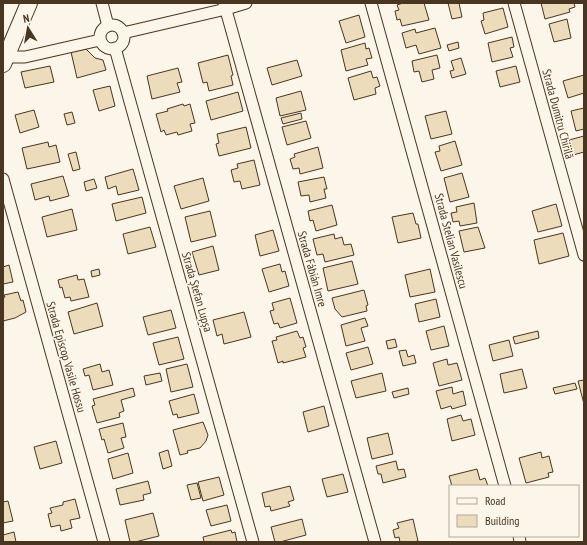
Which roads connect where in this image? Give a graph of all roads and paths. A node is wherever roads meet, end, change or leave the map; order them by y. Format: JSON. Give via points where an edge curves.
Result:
{"nodes":[{"id":1,"x":29,"y":3,"type":"edge"},
{"id":2,"x":102,"y":3,"type":"edge"},
{"id":3,"x":246,"y":3,"type":"edge"},
{"id":4,"x":372,"y":3,"type":"edge"},
{"id":5,"x":514,"y":3,"type":"edge"},
{"id":6,"x":225,"y":6,"type":"edge"},
{"id":7,"x":108,"y":26,"type":"junction"},
{"id":8,"x":123,"y":33,"type":"junction"},
{"id":9,"x":100,"y":40,"type":"junction"},
{"id":10,"x":115,"y":48,"type":"junction"},
{"id":11,"x":4,"y":58,"type":"edge"},
{"id":12,"x":3,"y":179,"type":"edge"},
{"id":13,"x":584,"y":255,"type":"edge"},
{"id":14,"x":505,"y":485,"type":"edge"},
{"id":15,"x":104,"y":542,"type":"edge"},
{"id":16,"x":253,"y":542,"type":"edge"},
{"id":17,"x":375,"y":542,"type":"edge"}],
"edges":[{"from":1,"to":11,"type":"main road"},
{"from":2,"to":7,"type":"street"},
{"from":3,"to":6,"type":"street"},
{"from":4,"to":14,"type":"street","name":"Strada Stelian Vasilescu"},
{"from":5,"to":13,"type":"street","name":"Strada Dumitru Chirilă"},
{"from":6,"to":8,"type":"street"},
{"from":6,"to":17,"type":"street","name":"Strada Fábián Imre"},
{"from":7,"to":8,"type":"street","via":[[119,27]]},
{"from":7,"to":9,"type":"street","via":[[101,32]]},
{"from":8,"to":10,"type":"street","via":[[122,44]]},
{"from":9,"to":10,"type":"street","via":[[107,48]]},
{"from":9,"to":11,"type":"street","via":[[25,57]]},
{"from":10,"to":16,"type":"street","name":"Strada Ștefan Lupșa"},
{"from":12,"to":15,"type":"street","name":"Strada Episcop Vasile Hossu"}]}
